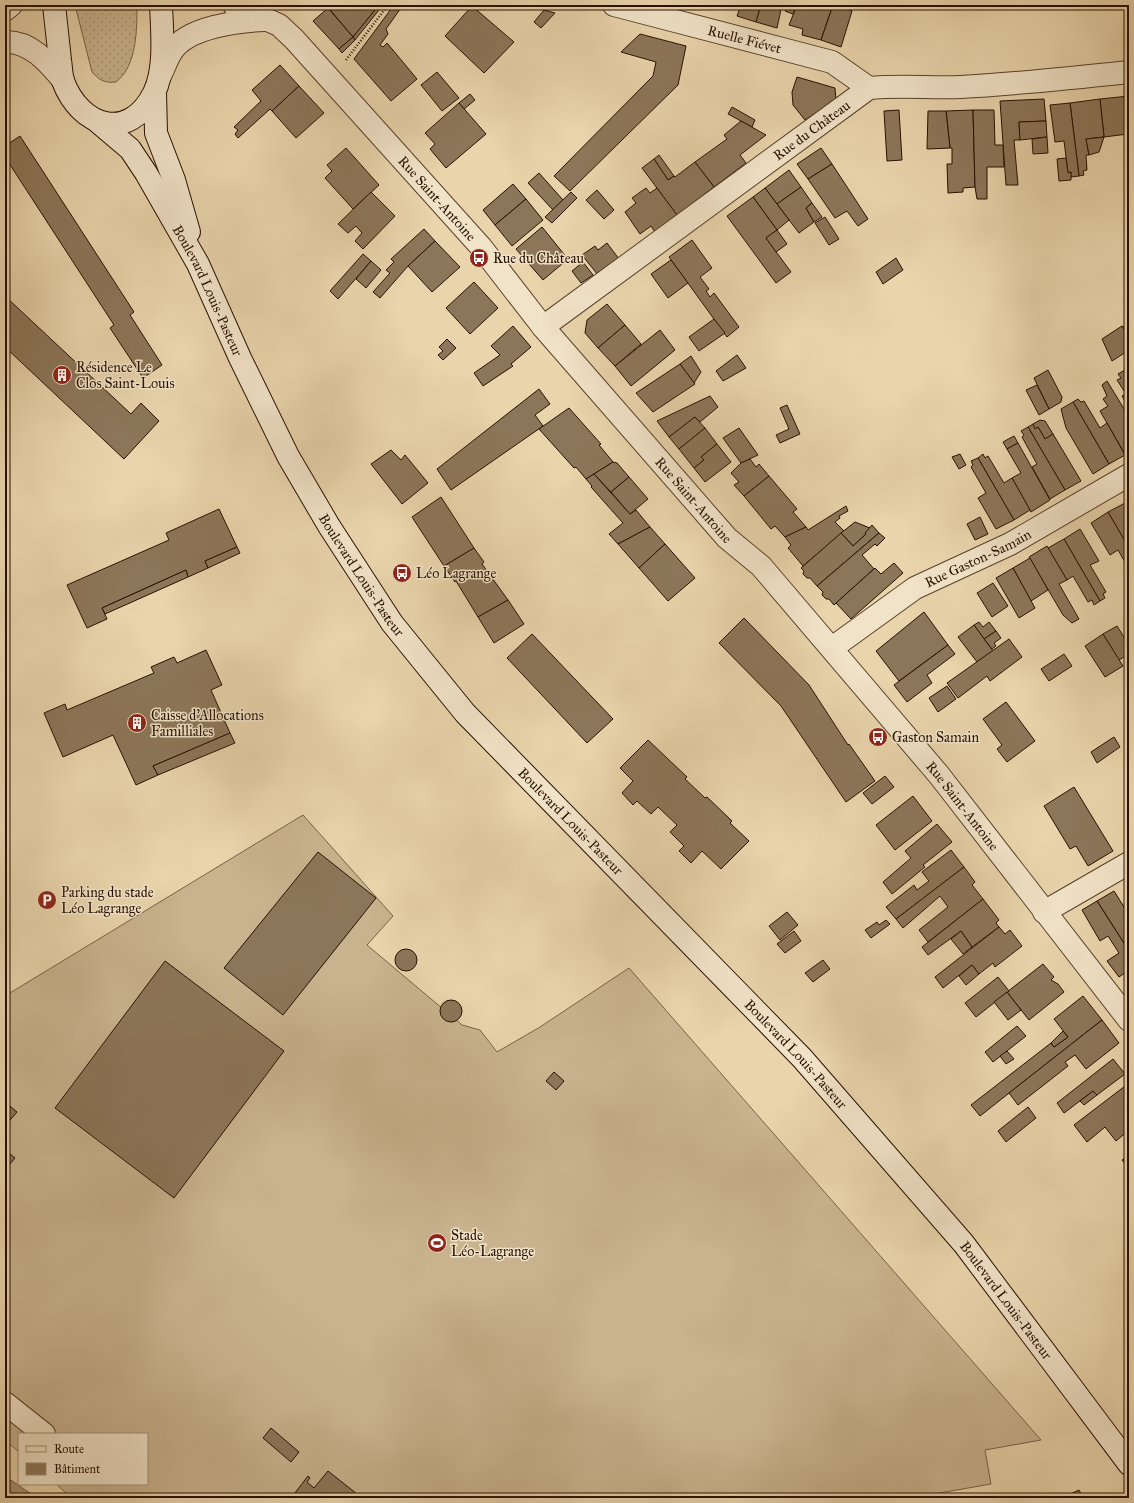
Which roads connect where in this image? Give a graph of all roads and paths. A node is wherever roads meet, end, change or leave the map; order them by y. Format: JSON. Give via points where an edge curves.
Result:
{"nodes":[{"id":1,"x":11,"y":5,"type":"edge"},
{"id":2,"x":54,"y":5,"type":"edge"},
{"id":3,"x":161,"y":5,"type":"edge"},
{"id":4,"x":234,"y":5,"type":"edge"},
{"id":5,"x":388,"y":5,"type":"edge"},
{"id":6,"x":614,"y":5,"type":"edge"},
{"id":7,"x":5,"y":10,"type":"edge"},
{"id":8,"x":687,"y":14,"type":"edge"},
{"id":9,"x":268,"y":20,"type":"junction"},
{"id":10,"x":5,"y":42,"type":"edge"},
{"id":11,"x":1129,"y":72,"type":"edge"},
{"id":12,"x":63,"y":80,"type":"junction"},
{"id":13,"x":332,"y":80,"type":"junction"},
{"id":14,"x":157,"y":85,"type":"junction"},
{"id":15,"x":869,"y":88,"type":"junction"},
{"id":16,"x":97,"y":121,"type":"junction"},
{"id":17,"x":198,"y":264,"type":"junction"},
{"id":18,"x":543,"y":327,"type":"junction"},
{"id":19,"x":1129,"y":475,"type":"edge"},
{"id":20,"x":832,"y":648,"type":"junction"},
{"id":21,"x":1129,"y":863,"type":"edge"},
{"id":22,"x":1044,"y":912,"type":"junction"},
{"id":23,"x":1129,"y":1020,"type":"edge"},
{"id":24,"x":5,"y":1403,"type":"edge"},
{"id":25,"x":43,"y":1433,"type":"edge"},
{"id":26,"x":1129,"y":1464,"type":"edge"}],
"edges":[{"from":1,"to":7,"type":"street"},
{"from":2,"to":12,"type":"street"},
{"from":3,"to":14,"type":"street","via":[[162,35]]},
{"from":4,"to":9,"type":"street","name":"Rue Saint-Antoine"},
{"from":5,"to":13,"type":"path"},
{"from":6,"to":8,"type":"street","name":"Ruelle Fiévet"},
{"from":8,"to":15,"type":"street","name":"Ruelle Fiévet","via":[[832,62]]},
{"from":9,"to":13,"type":"street","name":"Rue Saint-Antoine","via":[[279,25],[294,39]]},
{"from":9,"to":14,"type":"street","via":[[219,25],[189,38],[173,50]]},
{"from":10,"to":12,"type":"street","via":[[14,42],[29,48],[46,60]]},
{"from":11,"to":15,"type":"street","name":"Rue du Château","via":[[958,87],[893,85]]},
{"from":12,"to":16,"type":"street","name":"Boulevard Louis-Pasteur","via":[[73,101],[83,113]]},
{"from":13,"to":18,"type":"street","name":"Rue Saint-Antoine","via":[[481,247]]},
{"from":14,"to":16,"type":"street","via":[[140,113],[130,121]]},
{"from":14,"to":17,"type":"street","via":[[156,134],[174,180]]},
{"from":15,"to":18,"type":"street","name":"Rue du Château"},
{"from":16,"to":17,"type":"street","name":"Boulevard Louis-Pasteur","via":[[130,149]]},
{"from":17,"to":26,"type":"street","name":"Boulevard Louis-Pasteur","via":[[288,456],[392,624],[465,713],[797,1052],[964,1244]]},
{"from":18,"to":20,"type":"street","name":"Rue Saint-Antoine","via":[[727,538],[761,566]]},
{"from":19,"to":20,"type":"street","name":"Rue Gaston-Samain","via":[[1010,544],[915,588]]},
{"from":20,"to":22,"type":"street","name":"Rue Saint-Antoine","via":[[939,775]]},
{"from":21,"to":22,"type":"street"},
{"from":22,"to":23,"type":"street","name":"Rue Saint-Antoine"},
{"from":24,"to":25,"type":"street"}]}
